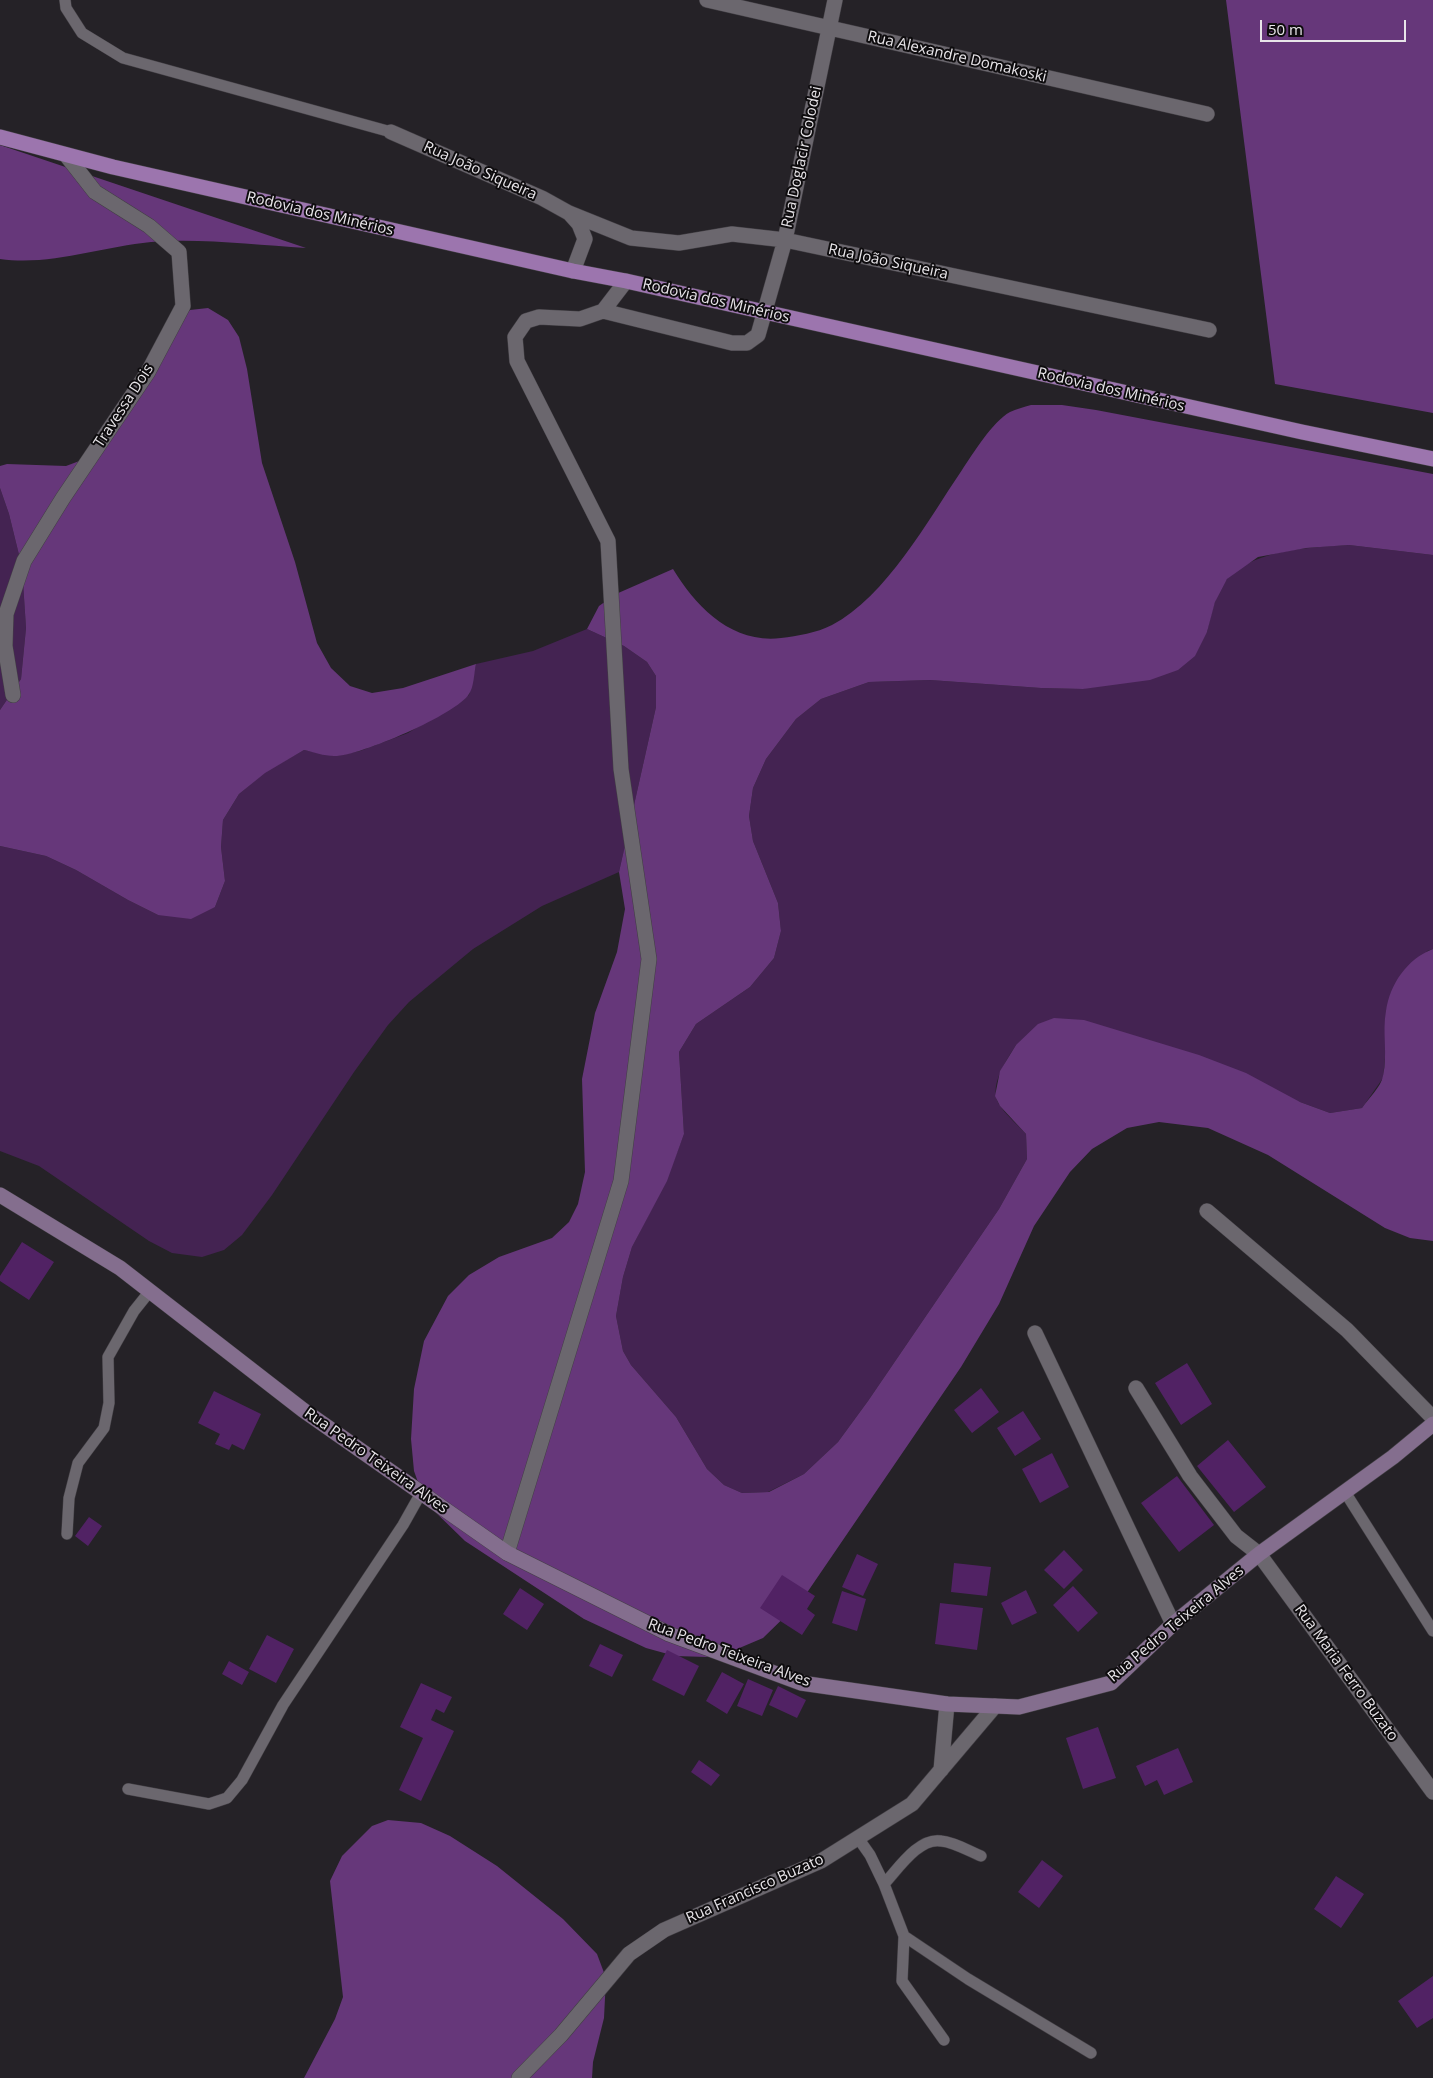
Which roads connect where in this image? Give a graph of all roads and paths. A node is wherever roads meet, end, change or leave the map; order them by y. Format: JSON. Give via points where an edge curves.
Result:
{"nodes":[{"id":1,"x":66,"y":0,"type":"edge"},
{"id":2,"x":708,"y":0,"type":"edge"},
{"id":3,"x":835,"y":0,"type":"edge"},
{"id":4,"x":829,"y":27,"type":"junction"},
{"id":5,"x":1207,"y":114,"type":"dead end"},
{"id":6,"x":391,"y":132,"type":"joint"},
{"id":7,"x":0,"y":137,"type":"edge"},
{"id":8,"x":66,"y":155,"type":"junction"},
{"id":9,"x":569,"y":213,"type":"junction"},
{"id":10,"x":785,"y":240,"type":"junction"},
{"id":11,"x":573,"y":271,"type":"junction"},
{"id":12,"x":626,"y":281,"type":"junction"},
{"id":13,"x":603,"y":311,"type":"junction"},
{"id":14,"x":765,"y":313,"type":"junction"},
{"id":15,"x":1209,"y":330,"type":"dead end"},
{"id":16,"x":1433,"y":459,"type":"edge"},
{"id":17,"x":13,"y":695,"type":"dead end"},
{"id":18,"x":0,"y":1195,"type":"edge"},
{"id":19,"x":1208,"y":1211,"type":"dead end"},
{"id":20,"x":150,"y":1290,"type":"junction"},
{"id":21,"x":1035,"y":1333,"type":"dead end"},
{"id":22,"x":1136,"y":1388,"type":"dead end"},
{"id":23,"x":1433,"y":1418,"type":"edge"},
{"id":24,"x":1433,"y":1424,"type":"edge"},
{"id":25,"x":1344,"y":1492,"type":"junction"},
{"id":26,"x":421,"y":1493,"type":"junction"},
{"id":27,"x":67,"y":1534,"type":"dead end"},
{"id":28,"x":507,"y":1553,"type":"junction"},
{"id":29,"x":1258,"y":1554,"type":"junction"},
{"id":30,"x":1173,"y":1624,"type":"junction"},
{"id":31,"x":1433,"y":1631,"type":"edge"},
{"id":32,"x":947,"y":1704,"type":"junction"},
{"id":33,"x":995,"y":1706,"type":"junction"},
{"id":34,"x":941,"y":1770,"type":"junction"},
{"id":35,"x":128,"y":1789,"type":"dead end"},
{"id":36,"x":1433,"y":1792,"type":"edge"},
{"id":37,"x":858,"y":1838,"type":"junction"},
{"id":38,"x":982,"y":1856,"type":"dead end"},
{"id":39,"x":884,"y":1884,"type":"junction"},
{"id":40,"x":904,"y":1936,"type":"junction"},
{"id":41,"x":944,"y":2040,"type":"dead end"},
{"id":42,"x":1091,"y":2053,"type":"dead end"},
{"id":43,"x":519,"y":2078,"type":"edge"}],
"edges":[{"from":1,"to":6,"type":"lane","via":[[66,8],[82,33],[123,58]]},
{"from":2,"to":4,"type":"street","name":"Rua Alexandre Domakoski"},
{"from":3,"to":4,"type":"street","name":"Rua Doglacir Colodei"},
{"from":4,"to":5,"type":"street","name":"Rua Alexandre Domakoski"},
{"from":4,"to":10,"type":"street","name":"Rua Doglacir Colodei"},
{"from":6,"to":9,"type":"street","name":"Rua João Siqueira"},
{"from":7,"to":8,"type":"main road","name":"Rodovia dos Minérios"},
{"from":8,"to":11,"type":"main road","name":"Rodovia dos Minérios"},
{"from":8,"to":17,"type":"street","name":"Travessa Dois","via":[[95,192],[149,226],[179,252],[182,306],[148,372],[24,561],[6,614],[5,646]]},
{"from":9,"to":10,"type":"street","name":"Rua João Siqueira","via":[[631,238],[679,243],[732,234]]},
{"from":9,"to":11,"type":"street","name":"Rua João Siqueira","via":[[579,224],[585,239]]},
{"from":10,"to":14,"type":"street","name":"Rua Doglacir Colodei"},
{"from":10,"to":15,"type":"street","name":"Rua João Siqueira"},
{"from":11,"to":12,"type":"main road","name":"Rodovia dos Minérios"},
{"from":12,"to":13,"type":"street"},
{"from":12,"to":14,"type":"main road","name":"Rodovia dos Minérios"},
{"from":13,"to":14,"type":"street","name":"Rua Doglacir Colodei","via":[[732,343],[747,343],[758,335]]},
{"from":13,"to":28,"type":"street","via":[[580,319],[539,317],[526,321],[515,337],[516,361],[608,541],[621,769],[649,959],[621,1181]]},
{"from":14,"to":16,"type":"main road","name":"Rodovia dos Minérios"},
{"from":18,"to":20,"type":"street","name":"Rua Pedro Teixeira Alves","via":[[120,1268]]},
{"from":19,"to":23,"type":"street","via":[[1347,1330]]},
{"from":20,"to":26,"type":"street","name":"Rua Pedro Teixeira Alves","via":[[304,1410]]},
{"from":20,"to":27,"type":"lane","via":[[108,1357],[108,1403],[104,1428],[78,1463],[69,1498]]},
{"from":21,"to":30,"type":"street"},
{"from":22,"to":29,"type":"street","name":"Rua Maria Ferro Buzato","via":[[1190,1476],[1236,1536]]},
{"from":24,"to":25,"type":"street","name":"Rua Pedro Teixeira Alves"},
{"from":25,"to":29,"type":"street","name":"Rua Pedro Teixeira Alves"},
{"from":25,"to":31,"type":"lane"},
{"from":26,"to":28,"type":"street","name":"Rua Pedro Teixeira Alves"},
{"from":26,"to":35,"type":"lane","via":[[283,1704],[242,1780],[227,1798],[209,1804]]},
{"from":28,"to":32,"type":"street","name":"Rua Pedro Teixeira Alves","via":[[669,1634],[801,1683]]},
{"from":29,"to":30,"type":"street","name":"Rua Pedro Teixeira Alves"},
{"from":29,"to":36,"type":"street","name":"Rua Maria Ferro Buzato"},
{"from":30,"to":33,"type":"street","name":"Rua Pedro Teixeira Alves","via":[[1112,1682],[1019,1707]]},
{"from":32,"to":33,"type":"street","name":"Rua Pedro Teixeira Alves"},
{"from":32,"to":34,"type":"street"},
{"from":33,"to":34,"type":"street","name":"Rua Francisco Buzato"},
{"from":34,"to":37,"type":"street","name":"Rua Francisco Buzato","via":[[912,1804]]},
{"from":37,"to":39,"type":"lane"},
{"from":37,"to":43,"type":"street","name":"Rua Francisco Buzato","via":[[821,1861],[664,1930],[629,1954],[561,2035]]},
{"from":38,"to":39,"type":"lane","via":[[943,1841],[930,1840]]},
{"from":39,"to":40,"type":"lane"},
{"from":40,"to":41,"type":"lane","via":[[902,1981]]},
{"from":40,"to":42,"type":"lane"}]}
